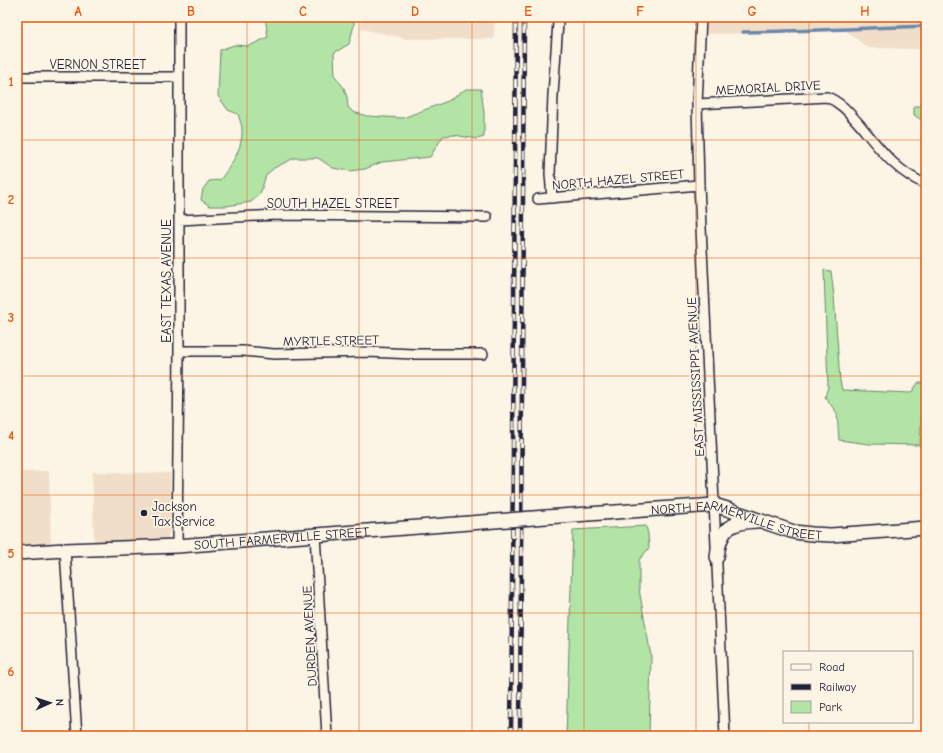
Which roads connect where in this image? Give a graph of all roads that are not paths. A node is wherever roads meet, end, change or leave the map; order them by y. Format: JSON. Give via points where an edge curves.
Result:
{"nodes":[{"id":1,"x":179,"y":17,"type":"edge"},
{"id":2,"x":557,"y":17,"type":"edge"},
{"id":3,"x":700,"y":17,"type":"edge"},
{"id":4,"x":179,"y":77,"type":"junction"},
{"id":5,"x":17,"y":78,"type":"edge"},
{"id":6,"x":697,"y":104,"type":"junction"},
{"id":7,"x":926,"y":184,"type":"edge"},
{"id":8,"x":699,"y":185,"type":"junction"},
{"id":9,"x":552,"y":198,"type":"junction"},
{"id":10,"x":538,"y":199,"type":"dead end"},
{"id":11,"x":487,"y":217,"type":"dead end"},
{"id":12,"x":179,"y":220,"type":"junction"},
{"id":13,"x":179,"y":351,"type":"junction"},
{"id":14,"x":483,"y":354,"type":"dead end"},
{"id":15,"x":714,"y":506,"type":"junction"},
{"id":16,"x":546,"y":517,"type":"joint"},
{"id":17,"x":762,"y":521,"type":"junction"},
{"id":18,"x":926,"y":528,"type":"edge"},
{"id":19,"x":315,"y":535,"type":"junction"},
{"id":20,"x":177,"y":546,"type":"junction"},
{"id":21,"x":65,"y":550,"type":"junction"},
{"id":22,"x":17,"y":553,"type":"edge"},
{"id":23,"x":717,"y":557,"type":"junction"},
{"id":24,"x":77,"y":736,"type":"edge"},
{"id":25,"x":327,"y":736,"type":"edge"},
{"id":26,"x":725,"y":736,"type":"edge"}],
"edges":[{"from":1,"to":4,"type":"street","name":"EAST TEXAS AVENUE"},
{"from":2,"to":9,"type":"street","via":[[550,174]]},
{"from":3,"to":6,"type":"street","name":"EAST MISSISSIPPI AVENUE"},
{"from":4,"to":5,"type":"street","name":"VERNON STREET"},
{"from":4,"to":12,"type":"street","name":"EAST TEXAS AVENUE"},
{"from":6,"to":7,"type":"street","name":"MEMORIAL DRIVE","via":[[828,97],[846,110],[893,162],[912,178]]},
{"from":6,"to":8,"type":"street","name":"EAST MISSISSIPPI AVENUE"},
{"from":8,"to":9,"type":"street","name":"NORTH HAZEL STREET"},
{"from":8,"to":15,"type":"street","name":"EAST MISSISSIPPI AVENUE"},
{"from":9,"to":10,"type":"street","name":"NORTH HAZEL STREET"},
{"from":11,"to":12,"type":"street","name":"SOUTH HAZEL STREET","via":[[276,215]]},
{"from":12,"to":13,"type":"street","name":"EAST TEXAS AVENUE"},
{"from":13,"to":14,"type":"street","name":"MYRTLE STREET","via":[[244,351],[274,354]]},
{"from":13,"to":20,"type":"street","name":"EAST TEXAS AVENUE"},
{"from":15,"to":16,"type":"street","name":"NORTH FARMERVILLE STREET"},
{"from":15,"to":17,"type":"street","name":"NORTH FARMERVILLE STREET"},
{"from":15,"to":23,"type":"street","name":"EAST MISSISSIPPI AVENUE"},
{"from":16,"to":19,"type":"street","name":"SOUTH FARMERVILLE STREET","bridge":true},
{"from":17,"to":18,"type":"street","name":"NORTH FARMERVILLE STREET","via":[[794,532],[824,535]]},
{"from":17,"to":23,"type":"street","via":[[736,524],[728,529],[720,539]]},
{"from":19,"to":20,"type":"street","name":"SOUTH FARMERVILLE STREET"},
{"from":19,"to":25,"type":"street","name":"DURDEN AVENUE"},
{"from":20,"to":21,"type":"street","name":"SOUTH FARMERVILLE STREET"},
{"from":21,"to":22,"type":"street","name":"SOUTH FARMERVILLE STREET"},
{"from":21,"to":24,"type":"street"},
{"from":23,"to":26,"type":"street","name":"EAST MISSISSIPPI AVENUE"}]}
